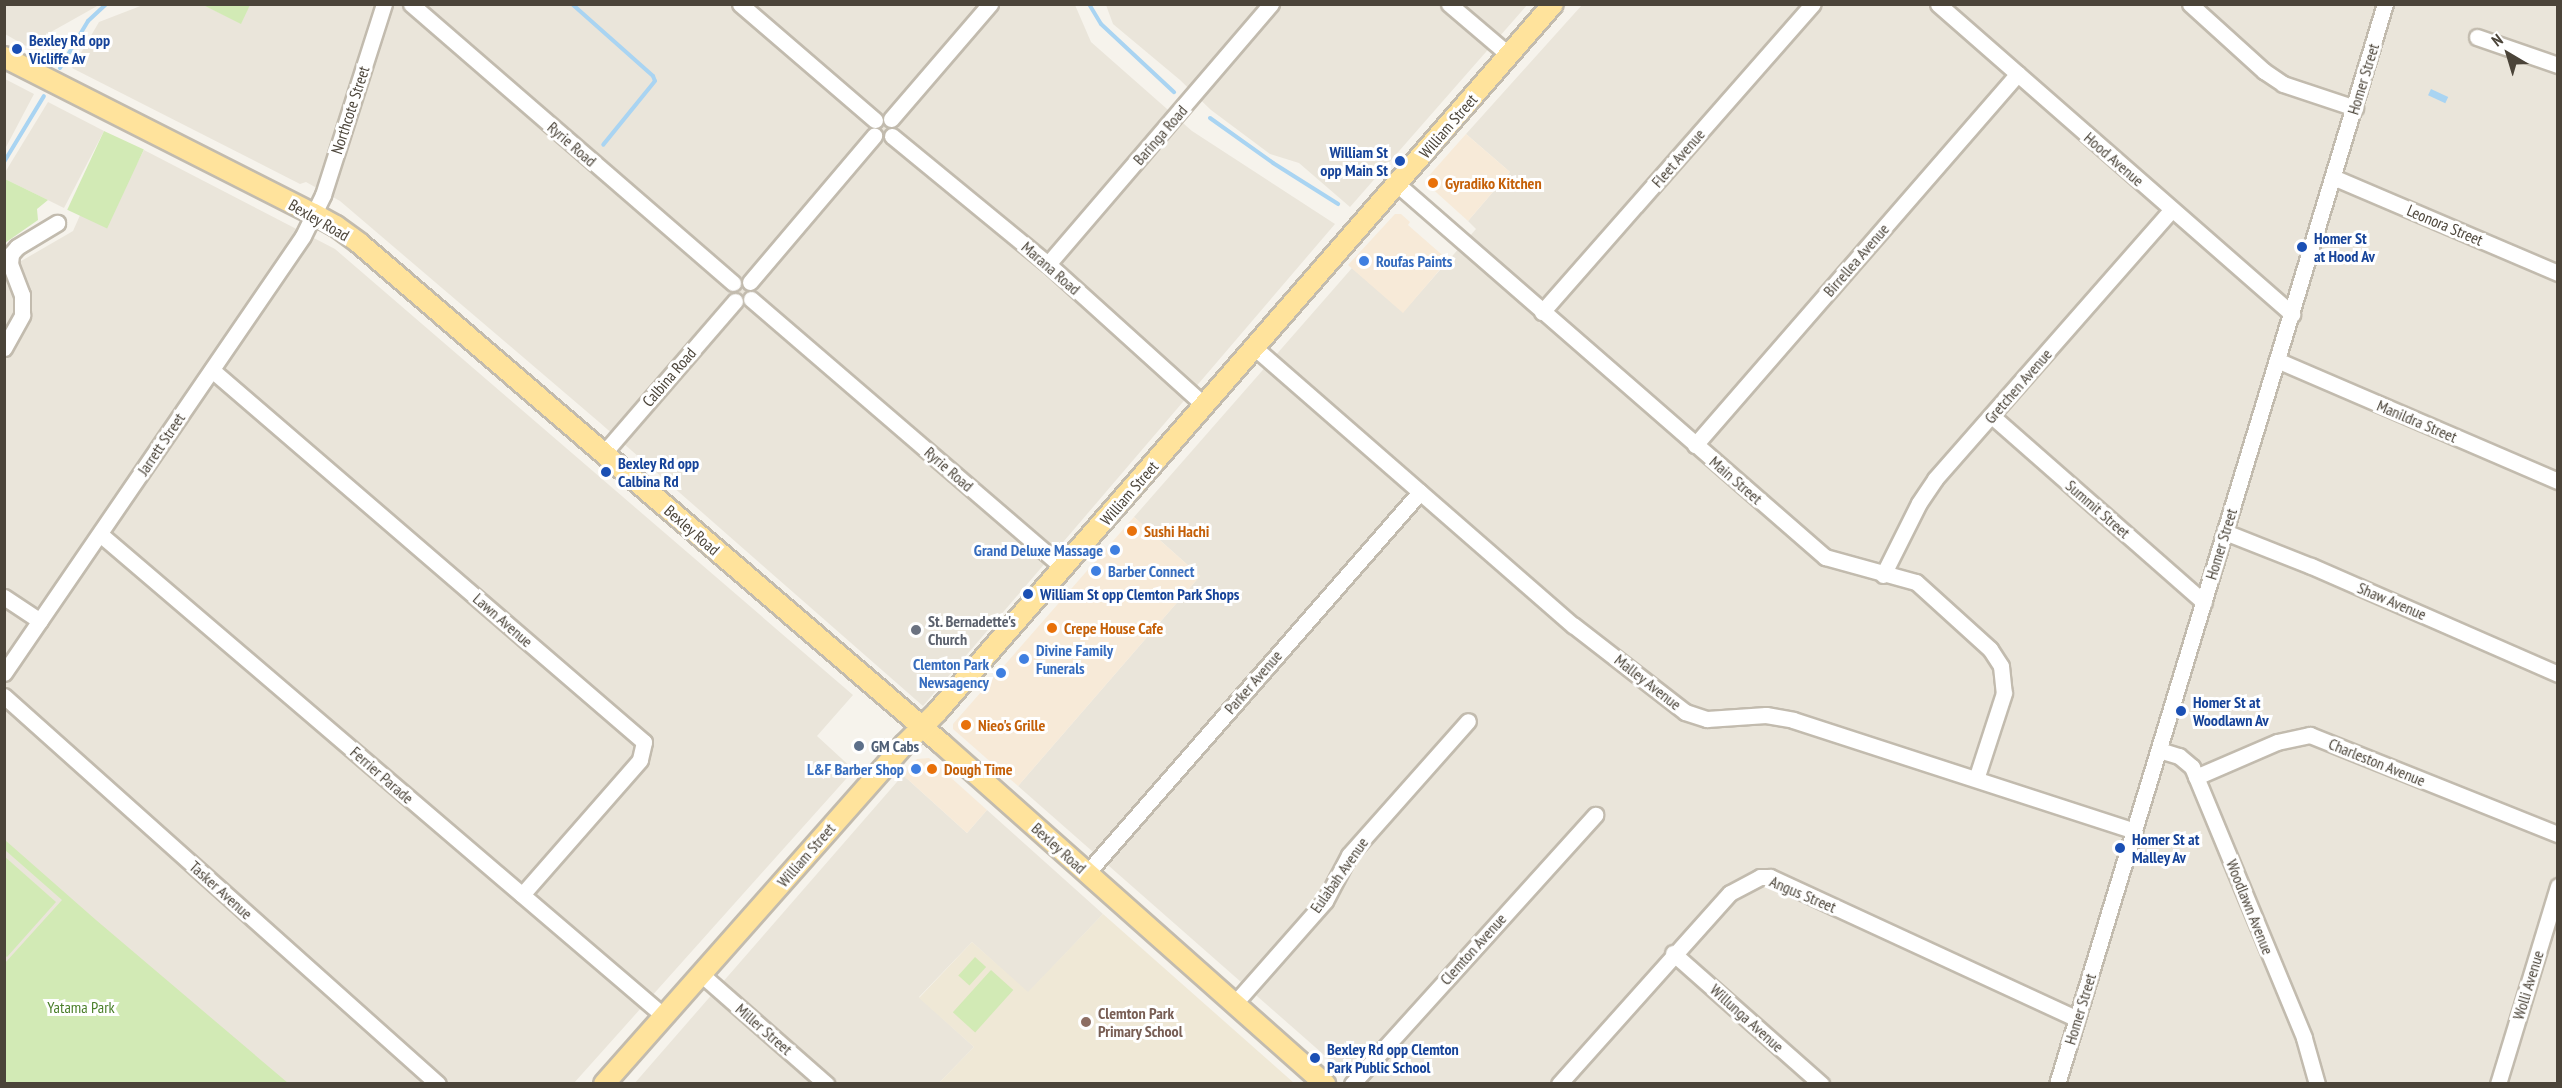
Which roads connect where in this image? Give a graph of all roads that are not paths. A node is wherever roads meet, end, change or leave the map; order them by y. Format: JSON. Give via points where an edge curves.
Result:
{"nodes":[{"id":1,"x":384,"y":4,"type":"edge"},
{"id":2,"x":411,"y":4,"type":"edge"},
{"id":3,"x":740,"y":4,"type":"edge"},
{"id":4,"x":990,"y":4,"type":"edge"},
{"id":5,"x":1271,"y":4,"type":"edge"},
{"id":6,"x":1449,"y":4,"type":"edge"},
{"id":7,"x":1553,"y":4,"type":"edge"},
{"id":8,"x":1813,"y":4,"type":"edge"},
{"id":9,"x":1938,"y":4,"type":"edge"},
{"id":10,"x":2190,"y":4,"type":"edge"},
{"id":11,"x":2385,"y":4,"type":"edge"},
{"id":12,"x":2208,"y":11,"type":"edge"},
{"id":13,"x":2477,"y":37,"type":"dead end"},
{"id":14,"x":1509,"y":56,"type":"junction"},
{"id":15,"x":4,"y":57,"type":"edge"},
{"id":16,"x":2558,"y":65,"type":"edge"},
{"id":17,"x":2018,"y":74,"type":"junction"},
{"id":18,"x":2355,"y":108,"type":"junction"},
{"id":19,"x":891,"y":119,"type":"junction"},
{"id":20,"x":875,"y":120,"type":"junction"},
{"id":21,"x":874,"y":136,"type":"junction"},
{"id":22,"x":892,"y":136,"type":"junction"},
{"id":23,"x":2333,"y":177,"type":"junction"},
{"id":24,"x":1397,"y":184,"type":"junction"},
{"id":25,"x":2171,"y":210,"type":"junction"},
{"id":26,"x":314,"y":214,"type":"junction"},
{"id":27,"x":57,"y":222,"type":"dead end"},
{"id":28,"x":1048,"y":264,"type":"junction"},
{"id":29,"x":2558,"y":273,"type":"edge"},
{"id":30,"x":750,"y":282,"type":"junction"},
{"id":31,"x":733,"y":283,"type":"junction"},
{"id":32,"x":751,"y":299,"type":"junction"},
{"id":33,"x":735,"y":301,"type":"junction"},
{"id":34,"x":1542,"y":312,"type":"junction"},
{"id":35,"x":2292,"y":314,"type":"junction"},
{"id":36,"x":4,"y":348,"type":"edge"},
{"id":37,"x":1255,"y":348,"type":"junction"},
{"id":38,"x":2277,"y":360,"type":"junction"},
{"id":39,"x":212,"y":370,"type":"junction"},
{"id":40,"x":1205,"y":406,"type":"junction"},
{"id":41,"x":1992,"y":416,"type":"junction"},
{"id":42,"x":1695,"y":445,"type":"junction"},
{"id":43,"x":603,"y":454,"type":"junction"},
{"id":44,"x":2558,"y":481,"type":"edge"},
{"id":45,"x":1420,"y":492,"type":"junction"},
{"id":46,"x":2225,"y":532,"type":"junction"},
{"id":47,"x":100,"y":534,"type":"junction"},
{"id":48,"x":1064,"y":568,"type":"junction"},
{"id":49,"x":1883,"y":575,"type":"junction"},
{"id":50,"x":4,"y":597,"type":"edge"},
{"id":51,"x":2204,"y":602,"type":"junction"},
{"id":52,"x":40,"y":621,"type":"junction"},
{"id":53,"x":4,"y":673,"type":"edge"},
{"id":54,"x":2558,"y":674,"type":"edge"},
{"id":55,"x":4,"y":696,"type":"edge"},
{"id":56,"x":1468,"y":721,"type":"dead end"},
{"id":57,"x":922,"y":727,"type":"junction"},
{"id":58,"x":2159,"y":750,"type":"junction"},
{"id":59,"x":2196,"y":777,"type":"junction"},
{"id":60,"x":1976,"y":780,"type":"junction"},
{"id":61,"x":1595,"y":815,"type":"dead end"},
{"id":62,"x":2134,"y":831,"type":"junction"},
{"id":63,"x":2558,"y":834,"type":"edge"},
{"id":64,"x":1087,"y":873,"type":"junction"},
{"id":65,"x":2558,"y":886,"type":"edge"},
{"id":66,"x":522,"y":895,"type":"junction"},
{"id":67,"x":1673,"y":953,"type":"junction"},
{"id":68,"x":701,"y":974,"type":"junction"},
{"id":69,"x":1235,"y":1003,"type":"junction"},
{"id":70,"x":664,"y":1016,"type":"junction"},
{"id":71,"x":2077,"y":1019,"type":"junction"},
{"id":72,"x":438,"y":1083,"type":"edge"},
{"id":73,"x":604,"y":1083,"type":"edge"},
{"id":74,"x":826,"y":1083,"type":"edge"},
{"id":75,"x":1325,"y":1083,"type":"edge"},
{"id":76,"x":1352,"y":1083,"type":"edge"},
{"id":77,"x":1559,"y":1083,"type":"edge"},
{"id":78,"x":1821,"y":1083,"type":"edge"},
{"id":79,"x":2057,"y":1083,"type":"edge"},
{"id":80,"x":2317,"y":1083,"type":"edge"},
{"id":81,"x":2498,"y":1083,"type":"edge"}],
"edges":[{"from":1,"to":26,"type":"street","name":"Northcote Street"},
{"from":2,"to":31,"type":"street","name":"Ryrie Road"},
{"from":3,"to":20,"type":"street"},
{"from":4,"to":19,"type":"street"},
{"from":5,"to":28,"type":"street","name":"Baringa Road"},
{"from":6,"to":14,"type":"street"},
{"from":7,"to":14,"type":"main road","name":"William Street"},
{"from":8,"to":34,"type":"street","name":"Fleet Avenue"},
{"from":9,"to":17,"type":"street","name":"Hood Avenue"},
{"from":10,"to":12,"type":"street"},
{"from":11,"to":18,"type":"street","name":"Homer Street"},
{"from":12,"to":18,"type":"street","via":[[2264,71],[2283,84]]},
{"from":13,"to":16,"type":"street"},
{"from":14,"to":24,"type":"main road","name":"William Street"},
{"from":15,"to":26,"type":"main road","name":"Bexley Road"},
{"from":17,"to":25,"type":"street","name":"Hood Avenue"},
{"from":17,"to":42,"type":"street","name":"Birrellea Avenue"},
{"from":18,"to":23,"type":"street","name":"Homer Street"},
{"from":19,"to":20,"type":"street","via":[[881,116]]},
{"from":19,"to":22,"type":"street","via":[[895,126]]},
{"from":20,"to":21,"type":"street","via":[[871,130]]},
{"from":21,"to":22,"type":"street","via":[[886,140]]},
{"from":21,"to":30,"type":"street"},
{"from":22,"to":28,"type":"street","name":"Marana Road"},
{"from":23,"to":29,"type":"street","name":"Leonora Street"},
{"from":23,"to":35,"type":"street","name":"Homer Street"},
{"from":24,"to":34,"type":"street","name":"Main Street"},
{"from":24,"to":37,"type":"main road","name":"William Street"},
{"from":25,"to":35,"type":"street","name":"Hood Avenue"},
{"from":25,"to":41,"type":"street","name":"Gretchen Avenue"},
{"from":26,"to":39,"type":"street","name":"Jarrett Street"},
{"from":26,"to":43,"type":"main road","name":"Bexley Road","via":[[359,243]]},
{"from":27,"to":36,"type":"street","via":[[11,254],[10,264],[22,295],[22,315]]},
{"from":28,"to":40,"type":"street","name":"Marana Road"},
{"from":30,"to":31,"type":"street","via":[[740,279]]},
{"from":30,"to":32,"type":"street","via":[[754,288]]},
{"from":31,"to":33,"type":"street","via":[[730,292]]},
{"from":32,"to":33,"type":"street","via":[[744,303]]},
{"from":32,"to":48,"type":"street","name":"Ryrie Road"},
{"from":33,"to":43,"type":"street","name":"Calbina Road"},
{"from":34,"to":42,"type":"street","name":"Main Street"},
{"from":35,"to":38,"type":"street","name":"Homer Street"},
{"from":37,"to":40,"type":"main road","name":"William Street"},
{"from":37,"to":45,"type":"street","name":"Malley Avenue"},
{"from":38,"to":44,"type":"street","name":"Manildra Street"},
{"from":38,"to":46,"type":"street","name":"Homer Street"},
{"from":39,"to":47,"type":"street","name":"Jarrett Street"},
{"from":39,"to":66,"type":"street","name":"Lawn Avenue","via":[[644,742],[640,760]]},
{"from":40,"to":48,"type":"main road","name":"William Street"},
{"from":41,"to":49,"type":"street","name":"Gretchen Avenue","via":[[1926,490]]},
{"from":41,"to":51,"type":"street","name":"Summit Street"},
{"from":42,"to":49,"type":"street","name":"Main Street","via":[[1825,556]]},
{"from":43,"to":57,"type":"main road","name":"Bexley Road"},
{"from":45,"to":60,"type":"street","name":"Malley Avenue","via":[[1573,625],[1685,712],[1707,719],[1766,715],[1793,720]]},
{"from":45,"to":64,"type":"street","name":"Parker Avenue"},
{"from":46,"to":51,"type":"street","name":"Homer Street"},
{"from":46,"to":54,"type":"street","name":"Shaw Avenue","via":[[2322,570]]},
{"from":47,"to":52,"type":"street","name":"Jarrett Street"},
{"from":47,"to":66,"type":"street","name":"Ferrier Parade"},
{"from":48,"to":57,"type":"main road","name":"William Street"},
{"from":49,"to":60,"type":"street","name":"Main Street","via":[[1916,582],[1990,649],[2001,666],[2004,693]]},
{"from":50,"to":52,"type":"street"},
{"from":51,"to":58,"type":"street","name":"Homer Street"},
{"from":52,"to":53,"type":"street","name":"Jarrett Street"},
{"from":55,"to":72,"type":"street","name":"Tasker Avenue"},
{"from":56,"to":69,"type":"street","name":"Eulabah Avenue","via":[[1349,855],[1325,901]]},
{"from":57,"to":64,"type":"main road","name":"Bexley Road"},
{"from":57,"to":68,"type":"main road","name":"William Street"},
{"from":58,"to":59,"type":"street","name":"Woodlawn Avenue","via":[[2187,761]]},
{"from":58,"to":62,"type":"street","name":"Homer Street"},
{"from":59,"to":63,"type":"street","name":"Charleston Avenue","via":[[2277,742],[2310,735]]},
{"from":59,"to":80,"type":"street","name":"Woodlawn Avenue","via":[[2304,1038]]},
{"from":60,"to":62,"type":"street","name":"Malley Avenue"},
{"from":61,"to":76,"type":"street","name":"Clemton Avenue"},
{"from":62,"to":71,"type":"street","name":"Homer Street"},
{"from":64,"to":69,"type":"main road","name":"Bexley Road"},
{"from":65,"to":81,"type":"street","name":"Wolli Avenue"},
{"from":66,"to":70,"type":"street","name":"Ferrier Parade"},
{"from":67,"to":71,"type":"street","name":"Angus Street","via":[[1730,893],[1749,880],[1770,877]]},
{"from":67,"to":77,"type":"street","name":"Angus Street"},
{"from":67,"to":78,"type":"street","name":"Willunga Avenue"},
{"from":68,"to":70,"type":"main road","name":"William Street"},
{"from":68,"to":74,"type":"street","name":"Miller Street"},
{"from":69,"to":75,"type":"main road","name":"Bexley Road"},
{"from":70,"to":73,"type":"main road","name":"William Street"},
{"from":71,"to":79,"type":"street","name":"Homer Street"}]}
